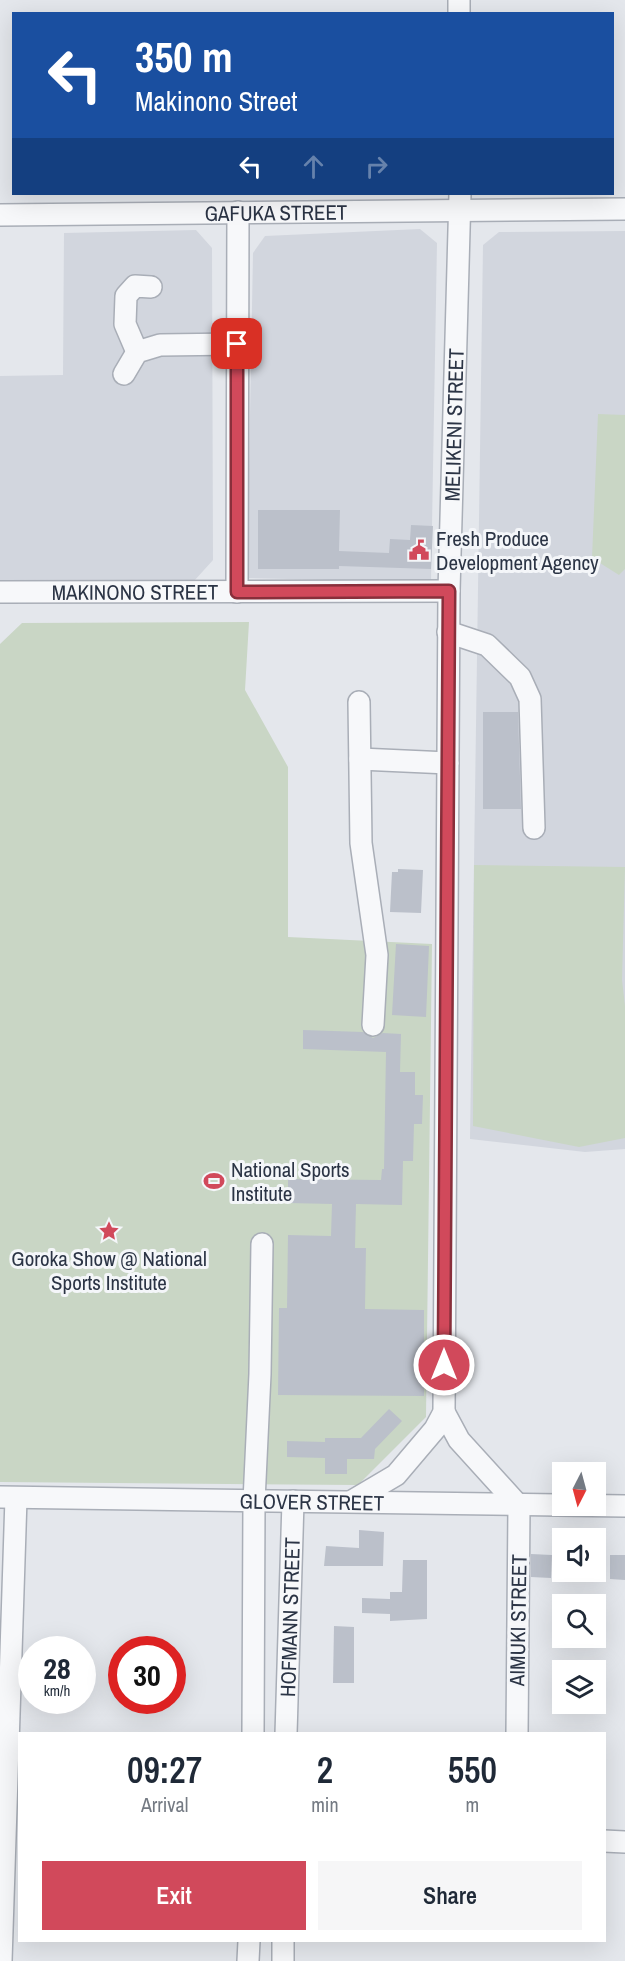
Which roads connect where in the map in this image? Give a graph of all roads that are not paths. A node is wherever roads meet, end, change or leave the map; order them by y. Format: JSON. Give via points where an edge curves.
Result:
{"nodes":[{"id":1,"x":460,"y":202,"type":"edge"},
{"id":2,"x":625,"y":209,"type":"edge"},
{"id":3,"x":238,"y":213,"type":"junction"},
{"id":4,"x":0,"y":215,"type":"edge"},
{"id":5,"x":151,"y":287,"type":"dead end"},
{"id":6,"x":237,"y":344,"type":"junction"},
{"id":7,"x":137,"y":352,"type":"junction"},
{"id":8,"x":124,"y":374,"type":"dead end"},
{"id":9,"x":449,"y":591,"type":"junction"},
{"id":10,"x":0,"y":592,"type":"edge"},
{"id":11,"x":237,"y":592,"type":"junction"},
{"id":12,"x":448,"y":633,"type":"junction"},
{"id":13,"x":359,"y":702,"type":"dead end"},
{"id":14,"x":360,"y":759,"type":"junction"},
{"id":15,"x":448,"y":763,"type":"junction"},
{"id":16,"x":534,"y":828,"type":"dead end"},
{"id":17,"x":374,"y":1025,"type":"dead end"},
{"id":18,"x":261,"y":1244,"type":"dead end"},
{"id":19,"x":444,"y":1412,"type":"junction"},
{"id":20,"x":8,"y":1497,"type":"edge"},
{"id":21,"x":254,"y":1501,"type":"junction"},
{"id":22,"x":293,"y":1501,"type":"junction"},
{"id":23,"x":352,"y":1501,"type":"junction"},
{"id":24,"x":519,"y":1506,"type":"junction"},
{"id":25,"x":625,"y":1506,"type":"edge"},
{"id":26,"x":254,"y":1732,"type":"edge"},
{"id":27,"x":286,"y":1732,"type":"edge"},
{"id":28,"x":517,"y":1732,"type":"edge"},
{"id":29,"x":606,"y":1841,"type":"edge"},
{"id":30,"x":625,"y":1842,"type":"edge"},
{"id":31,"x":8,"y":1843,"type":"edge"},
{"id":32,"x":249,"y":1942,"type":"edge"},
{"id":33,"x":283,"y":1942,"type":"edge"},
{"id":34,"x":1,"y":1961,"type":"edge"},
{"id":35,"x":248,"y":1961,"type":"edge"},
{"id":36,"x":283,"y":1961,"type":"edge"}],
"edges":[{"from":1,"to":2,"type":"street","name":"GAFUKA STREET"},
{"from":1,"to":3,"type":"street","name":"GAFUKA STREET"},
{"from":1,"to":9,"type":"street","name":"MELIKENI STREET"},
{"from":3,"to":4,"type":"street","name":"GAFUKA STREET"},
{"from":3,"to":6,"type":"street"},
{"from":5,"to":7,"type":"street","via":[[135,286],[126,296],[125,324]]},
{"from":6,"to":7,"type":"street","via":[[160,345]]},
{"from":6,"to":11,"type":"street"},
{"from":7,"to":8,"type":"street"},
{"from":9,"to":11,"type":"street","name":"MAKINONO STREET"},
{"from":9,"to":12,"type":"street","name":"MELIKENI STREET"},
{"from":10,"to":11,"type":"street","name":"MAKINONO STREET"},
{"from":12,"to":15,"type":"street","name":"MELIKENI STREET"},
{"from":12,"to":16,"type":"street","via":[[487,645],[520,677],[530,699]]},
{"from":13,"to":14,"type":"street"},
{"from":14,"to":15,"type":"street"},
{"from":14,"to":17,"type":"street","via":[[361,843],[377,956]]},
{"from":15,"to":19,"type":"street","name":"MELIKENI STREET"},
{"from":18,"to":21,"type":"street","name":"HOFMANN STREET"},
{"from":19,"to":23,"type":"street","via":[[435,1429],[396,1475]]},
{"from":19,"to":24,"type":"street","name":"MELIKENI STREET","via":[[459,1440]]},
{"from":20,"to":21,"type":"street","name":"GLOVER STREET"},
{"from":20,"to":31,"type":"street"},
{"from":21,"to":22,"type":"street","name":"GLOVER STREET"},
{"from":21,"to":26,"type":"street","name":"HOFMANN STREET"},
{"from":22,"to":23,"type":"street","name":"GLOVER STREET"},
{"from":22,"to":27,"type":"street","name":"HOFMANN STREET"},
{"from":23,"to":24,"type":"street","name":"GLOVER STREET"},
{"from":24,"to":25,"type":"street","name":"GLOVER STREET"},
{"from":24,"to":28,"type":"street","name":"AIMUKI STREET"},
{"from":29,"to":30,"type":"street"},
{"from":31,"to":34,"type":"street"},
{"from":32,"to":35,"type":"street"},
{"from":33,"to":36,"type":"street"}]}
